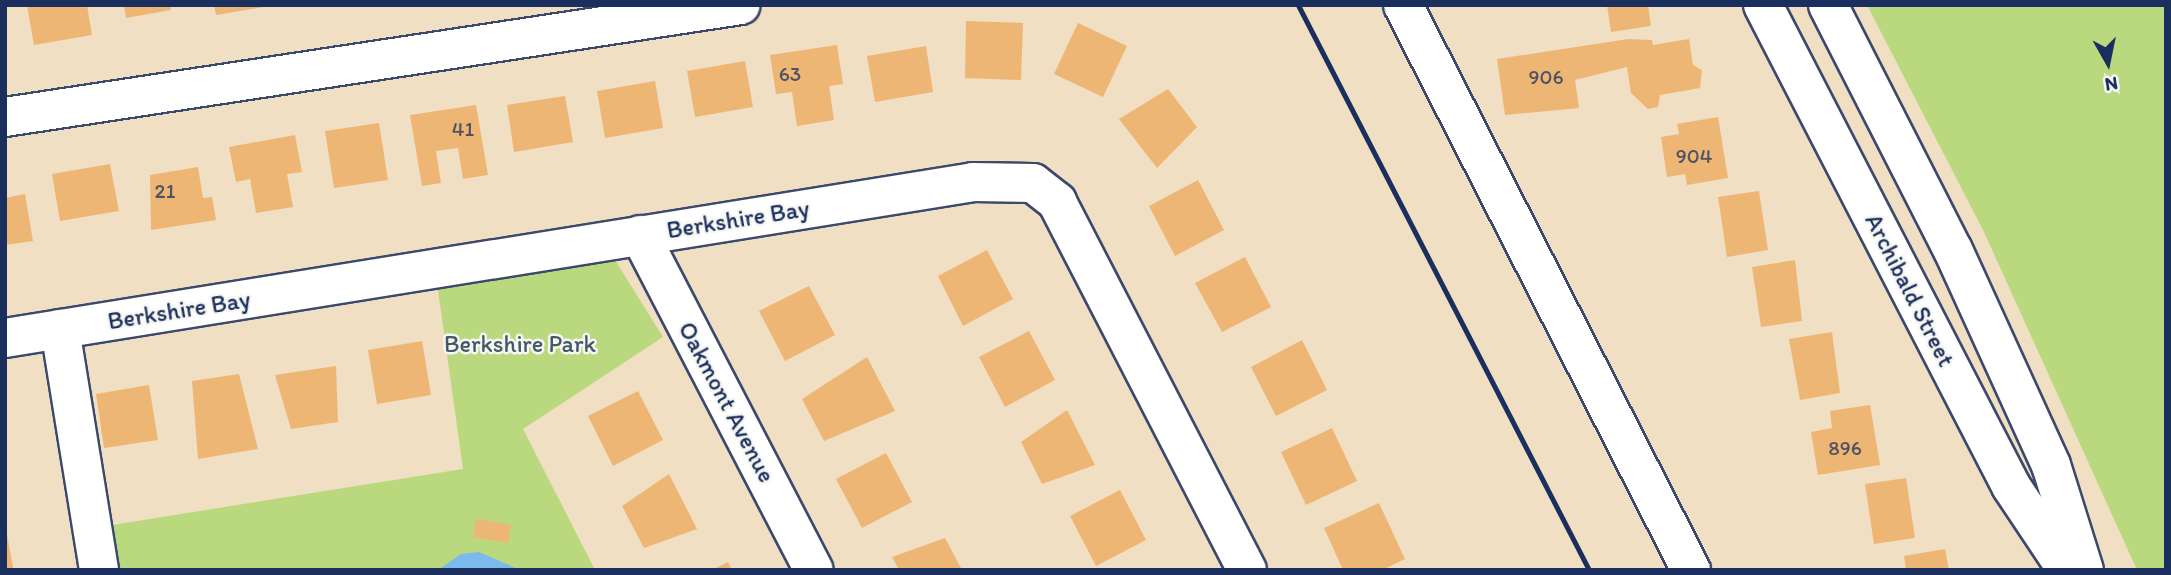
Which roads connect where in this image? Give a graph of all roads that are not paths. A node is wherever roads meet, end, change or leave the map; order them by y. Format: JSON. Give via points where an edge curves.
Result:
{"nodes":[{"id":1,"x":741,"y":5,"type":"edge"},
{"id":2,"x":1403,"y":5,"type":"edge"},
{"id":3,"x":1763,"y":5,"type":"edge"},
{"id":4,"x":1828,"y":5,"type":"edge"},
{"id":5,"x":5,"y":117,"type":"edge"},
{"id":6,"x":640,"y":235,"type":"junction"},
{"id":7,"x":60,"y":329,"type":"junction"},
{"id":8,"x":5,"y":338,"type":"edge"},
{"id":9,"x":99,"y":570,"type":"edge"},
{"id":10,"x":814,"y":570,"type":"edge"},
{"id":11,"x":1247,"y":570,"type":"edge"},
{"id":12,"x":1691,"y":570,"type":"edge"},
{"id":13,"x":2067,"y":570,"type":"edge"},
{"id":14,"x":2084,"y":570,"type":"edge"}],
"edges":[{"from":1,"to":5,"type":"street"},
{"from":2,"to":12,"type":"street"},
{"from":3,"to":13,"type":"street","name":"Archibald Street","via":[[2011,486]]},
{"from":4,"to":14,"type":"street","via":[[1970,288],[2051,466]]},
{"from":6,"to":7,"type":"street","name":"Berkshire Bay"},
{"from":6,"to":10,"type":"street","name":"Oakmont Avenue"},
{"from":6,"to":11,"type":"street","name":"Berkshire Bay","via":[[973,182],[1033,183],[1058,202]]},
{"from":7,"to":8,"type":"street","name":"Berkshire Bay"},
{"from":7,"to":9,"type":"street"}]}
